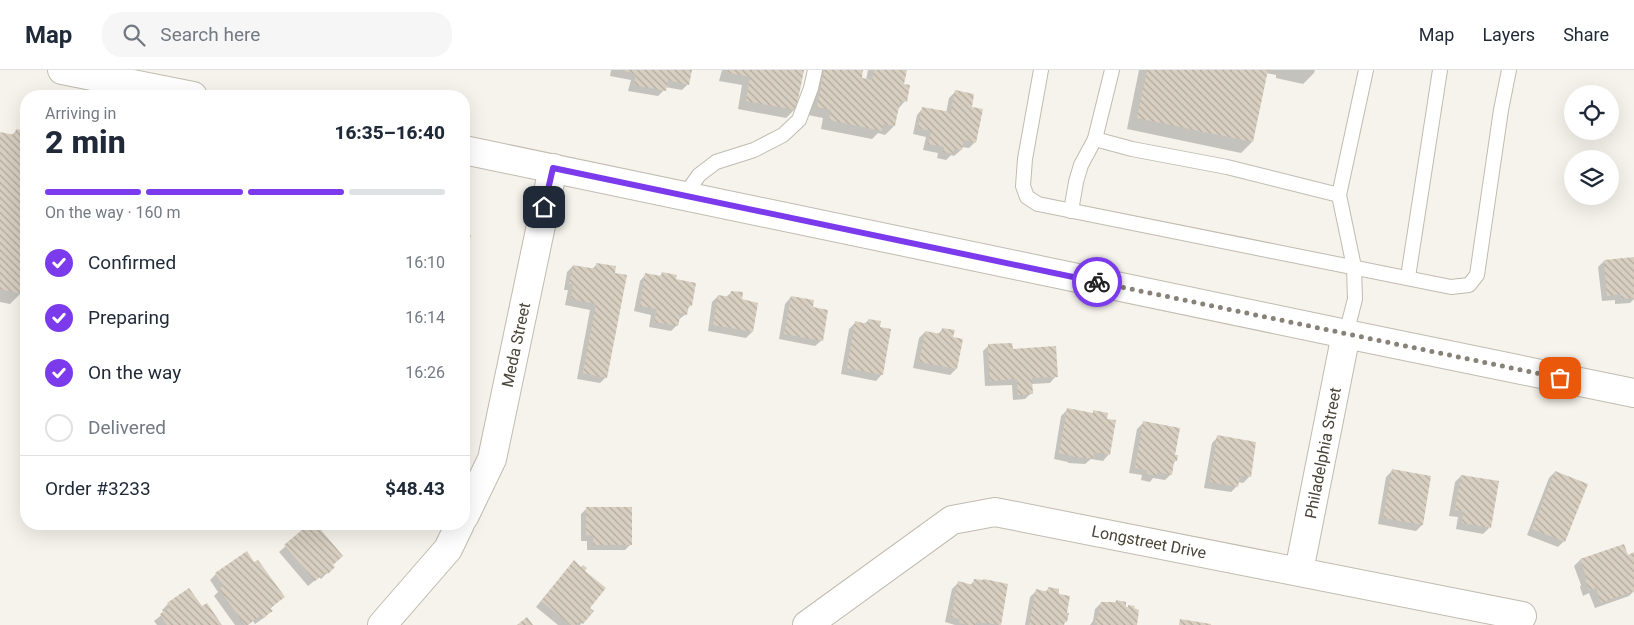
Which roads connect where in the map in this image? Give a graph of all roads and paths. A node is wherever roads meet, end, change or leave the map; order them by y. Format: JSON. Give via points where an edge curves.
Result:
{"nodes":[{"id":1,"x":62,"y":70,"type":"edge"},
{"id":2,"x":815,"y":70,"type":"edge"},
{"id":3,"x":1041,"y":70,"type":"edge"},
{"id":4,"x":1112,"y":70,"type":"edge"},
{"id":5,"x":1366,"y":70,"type":"edge"},
{"id":6,"x":1440,"y":70,"type":"edge"},
{"id":7,"x":1509,"y":70,"type":"edge"},
{"id":8,"x":164,"y":90,"type":"edge"},
{"id":9,"x":1095,"y":139,"type":"junction"},
{"id":10,"x":470,"y":151,"type":"edge"},
{"id":11,"x":553,"y":168,"type":"junction"},
{"id":12,"x":1339,"y":195,"type":"junction"},
{"id":13,"x":684,"y":196,"type":"junction"},
{"id":14,"x":1071,"y":211,"type":"junction"},
{"id":15,"x":1354,"y":267,"type":"junction"},
{"id":16,"x":1408,"y":277,"type":"junction"},
{"id":17,"x":1346,"y":334,"type":"junction"},
{"id":18,"x":1634,"y":393,"type":"edge"},
{"id":19,"x":470,"y":505,"type":"edge"},
{"id":20,"x":457,"y":530,"type":"edge"},
{"id":21,"x":1299,"y":571,"type":"junction"},
{"id":22,"x":1522,"y":616,"type":"dead end"},
{"id":23,"x":382,"y":625,"type":"edge"},
{"id":24,"x":807,"y":625,"type":"edge"}],
"edges":[{"from":1,"to":8,"type":"street"},
{"from":2,"to":13,"type":"lane","via":[[799,120],[783,135],[754,150],[716,162],[699,175]]},
{"from":3,"to":14,"type":"lane","via":[[1023,186],[1027,197],[1038,204]]},
{"from":4,"to":9,"type":"lane"},
{"from":5,"to":12,"type":"lane"},
{"from":6,"to":16,"type":"lane"},
{"from":7,"to":16,"type":"lane","via":[[1477,275],[1469,285],[1451,287]]},
{"from":9,"to":12,"type":"lane"},
{"from":9,"to":14,"type":"lane","via":[[1076,182]]},
{"from":10,"to":11,"type":"street"},
{"from":11,"to":13,"type":"street"},
{"from":11,"to":19,"type":"street","name":"Meda Street","via":[[492,459]]},
{"from":12,"to":15,"type":"lane"},
{"from":13,"to":17,"type":"street"},
{"from":14,"to":15,"type":"lane"},
{"from":15,"to":16,"type":"lane"},
{"from":15,"to":17,"type":"lane","via":[[1355,298]]},
{"from":17,"to":18,"type":"street"},
{"from":17,"to":21,"type":"street","name":"Philadelphia Street"},
{"from":20,"to":23,"type":"street","via":[[448,549]]},
{"from":21,"to":22,"type":"street","name":"Longstreet Drive"},
{"from":21,"to":24,"type":"street","name":"Longstreet Drive","via":[[995,512],[952,520]]}]}
